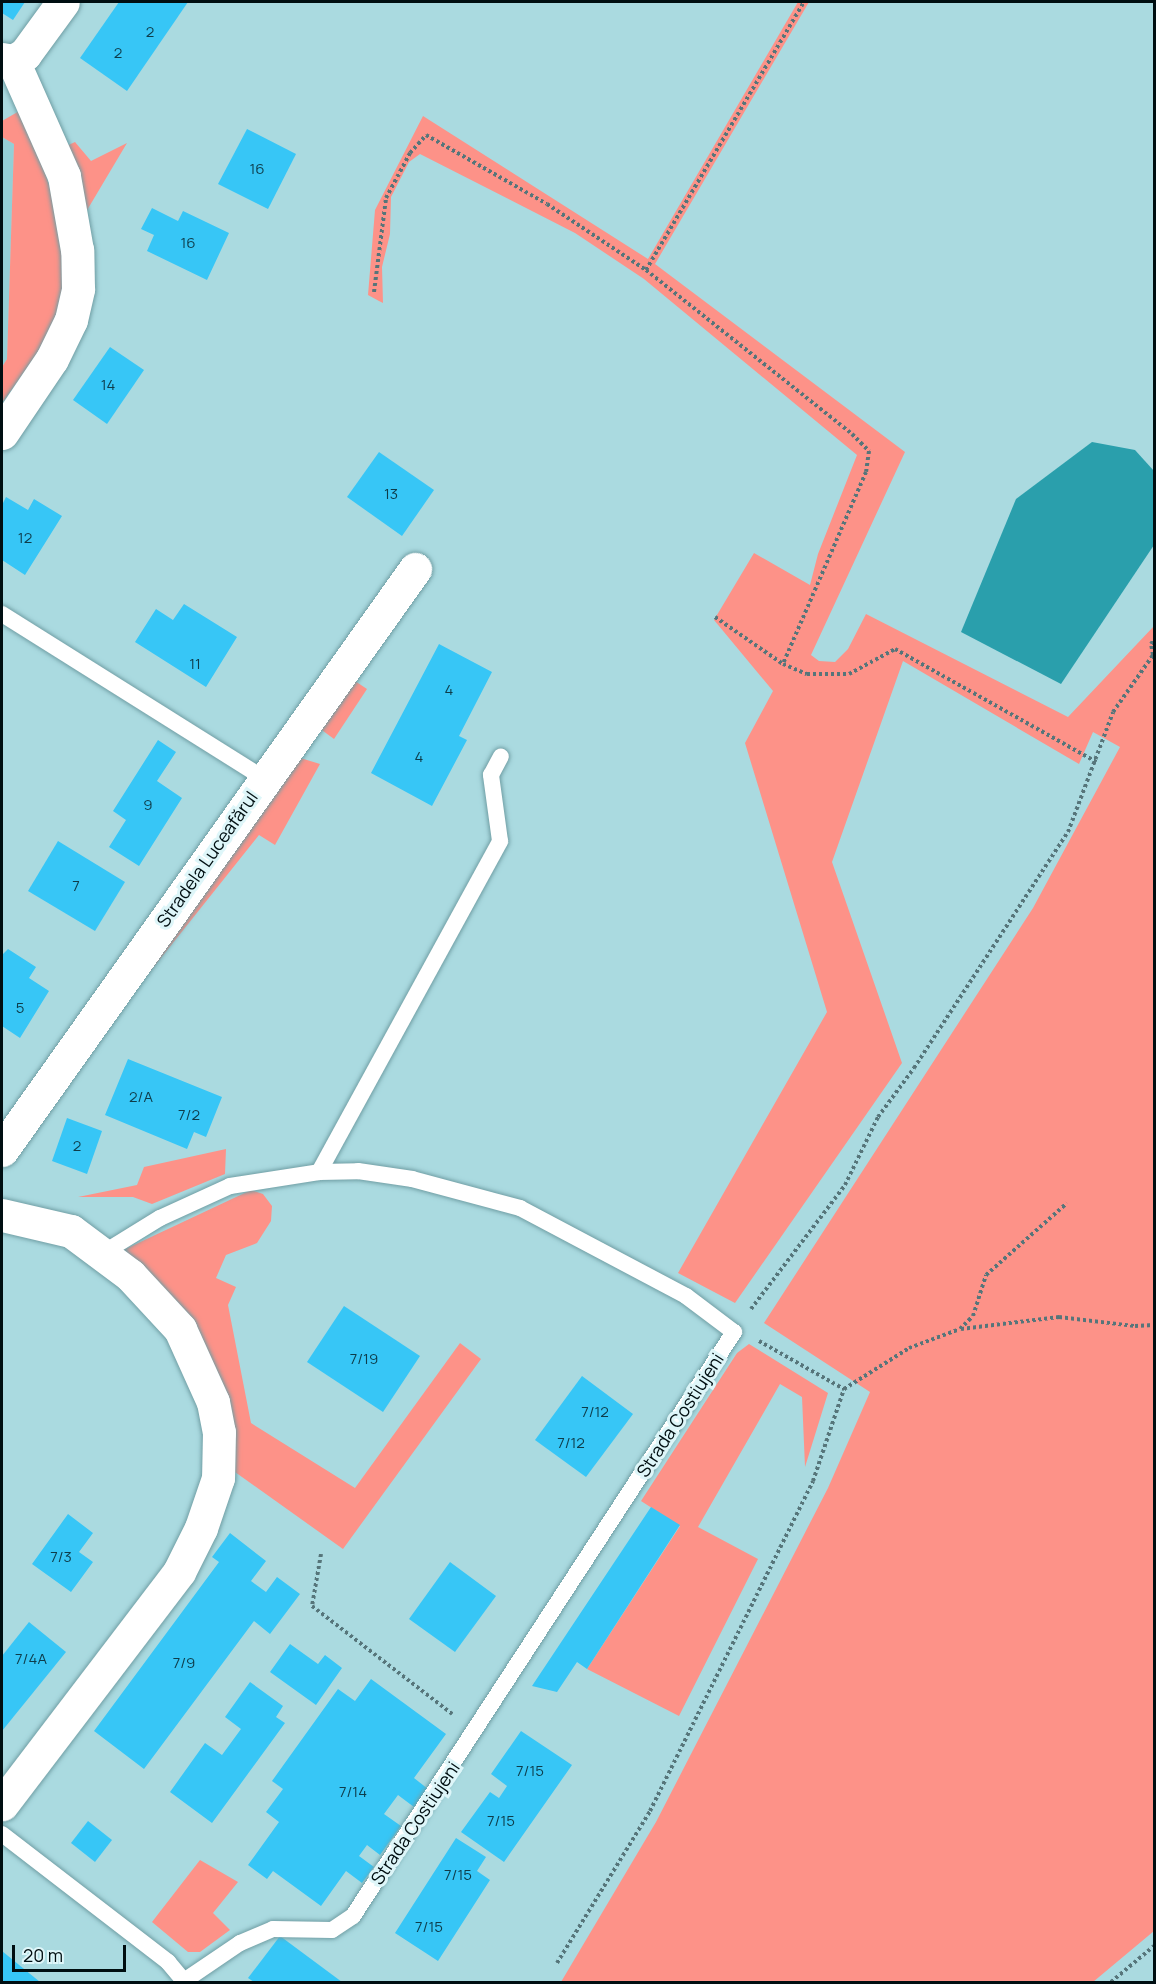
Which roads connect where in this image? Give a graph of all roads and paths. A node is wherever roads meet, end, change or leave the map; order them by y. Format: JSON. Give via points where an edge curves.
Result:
{"nodes":[{"id":1,"x":63,"y":2,"type":"edge"},
{"id":2,"x":804,"y":2,"type":"edge"},
{"id":3,"x":7,"y":60,"type":"edge"},
{"id":4,"x":646,"y":270,"type":"junction"},
{"id":5,"x":374,"y":292,"type":"dead end"},
{"id":6,"x":2,"y":433,"type":"edge"},
{"id":7,"x":415,"y":569,"type":"dead end"},
{"id":8,"x":2,"y":614,"type":"edge"},
{"id":9,"x":715,"y":617,"type":"dead end"},
{"id":10,"x":1155,"y":640,"type":"edge"},
{"id":11,"x":783,"y":664,"type":"junction"},
{"id":12,"x":501,"y":756,"type":"dead end"},
{"id":13,"x":1096,"y":762,"type":"junction"},
{"id":14,"x":263,"y":778,"type":"junction"},
{"id":15,"x":2,"y":1150,"type":"edge"},
{"id":16,"x":319,"y":1172,"type":"junction"},
{"id":17,"x":1067,"y":1203,"type":"dead end"},
{"id":18,"x":2,"y":1215,"type":"edge"},
{"id":19,"x":103,"y":1252,"type":"junction"},
{"id":20,"x":1155,"y":1325,"type":"edge"},
{"id":21,"x":960,"y":1329,"type":"junction"},
{"id":22,"x":734,"y":1332,"type":"junction"},
{"id":23,"x":844,"y":1389,"type":"junction"},
{"id":24,"x":321,"y":1554,"type":"dead end"},
{"id":25,"x":476,"y":1732,"type":"junction"},
{"id":26,"x":2,"y":1804,"type":"edge"},
{"id":27,"x":2,"y":1834,"type":"edge"},
{"id":28,"x":1155,"y":1946,"type":"edge"},
{"id":29,"x":557,"y":1963,"type":"dead end"},
{"id":30,"x":184,"y":1982,"type":"edge"},
{"id":31,"x":1111,"y":1983,"type":"edge"}],
"edges":[{"from":1,"to":3,"type":"street","via":[[38,39]]},
{"from":2,"to":4,"type":"path"},
{"from":3,"to":6,"type":"street","via":[[64,176],[77,250],[78,289],[71,320],[52,359]]},
{"from":4,"to":5,"type":"path","via":[[547,204],[426,135],[410,153],[386,198]]},
{"from":4,"to":11,"type":"path","via":[[852,434],[869,452],[866,472],[842,533]]},
{"from":7,"to":14,"type":"street","name":"Stradela Luceafărul"},
{"from":8,"to":14,"type":"lane"},
{"from":9,"to":11,"type":"path"},
{"from":10,"to":13,"type":"path","via":[[1151,644],[1153,656],[1113,712]]},
{"from":11,"to":13,"type":"path","via":[[807,674],[849,674],[895,649]]},
{"from":12,"to":16,"type":"lane","via":[[491,775],[500,841]]},
{"from":13,"to":22,"type":"path","via":[[1068,832],[921,1059],[878,1117],[844,1185]]},
{"from":14,"to":15,"type":"street","name":"Stradela Luceafărul"},
{"from":16,"to":19,"type":"lane","via":[[230,1186],[160,1218]]},
{"from":16,"to":22,"type":"lane","via":[[358,1171],[412,1179],[520,1208],[686,1296]]},
{"from":17,"to":21,"type":"path","via":[[986,1275],[973,1317]]},
{"from":18,"to":19,"type":"street","via":[[70,1232]]},
{"from":19,"to":26,"type":"street","via":[[180,1329],[213,1402],[219,1432],[218,1478],[201,1528],[179,1572]]},
{"from":20,"to":21,"type":"path","via":[[1059,1317]]},
{"from":21,"to":23,"type":"path","via":[[909,1348]]},
{"from":22,"to":23,"type":"path","via":[[771,1345]]},
{"from":22,"to":25,"type":"lane","name":"Strada Costiujeni"},
{"from":23,"to":29,"type":"path","via":[[813,1481],[650,1811]]},
{"from":24,"to":25,"type":"path","via":[[312,1606]]},
{"from":25,"to":30,"type":"lane","name":"Strada Costiujeni","via":[[353,1916],[332,1930],[273,1929],[240,1943]]},
{"from":27,"to":30,"type":"lane","name":"Strada Costiujeni","via":[[168,1962]]},
{"from":28,"to":31,"type":"path"}]}
